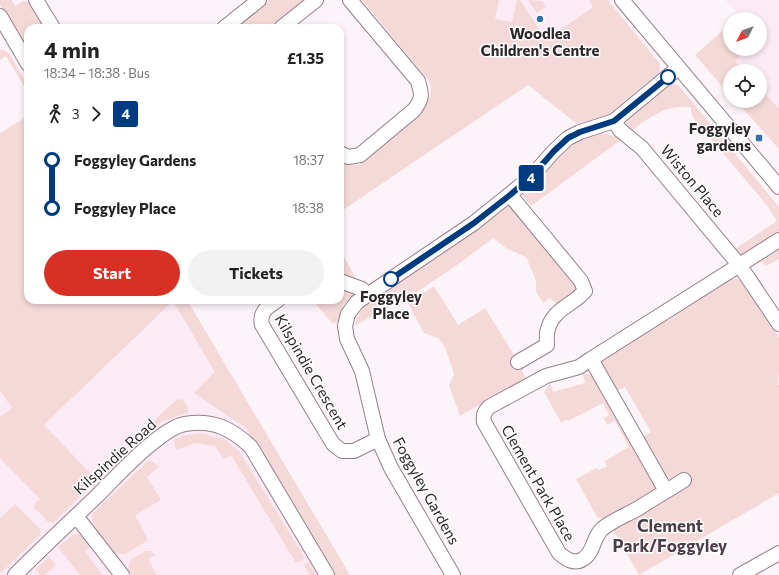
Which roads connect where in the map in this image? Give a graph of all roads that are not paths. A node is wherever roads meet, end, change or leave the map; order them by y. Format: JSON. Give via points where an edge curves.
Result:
{"nodes":[{"id":1,"x":36,"y":0,"type":"edge"},
{"id":2,"x":259,"y":0,"type":"edge"},
{"id":3,"x":316,"y":0,"type":"edge"},
{"id":4,"x":350,"y":0,"type":"edge"},
{"id":5,"x":622,"y":0,"type":"edge"},
{"id":6,"x":634,"y":0,"type":"edge"},
{"id":7,"x":0,"y":16,"type":"edge"},
{"id":8,"x":51,"y":24,"type":"edge"},
{"id":9,"x":229,"y":24,"type":"edge"},
{"id":10,"x":286,"y":24,"type":"edge"},
{"id":11,"x":24,"y":57,"type":"edge"},
{"id":12,"x":678,"y":68,"type":"junction"},
{"id":13,"x":614,"y":121,"type":"junction"},
{"id":14,"x":344,"y":155,"type":"edge"},
{"id":15,"x":779,"y":174,"type":"edge"},
{"id":16,"x":779,"y":187,"type":"edge"},
{"id":17,"x":510,"y":195,"type":"junction"},
{"id":18,"x":779,"y":240,"type":"edge"},
{"id":19,"x":740,"y":266,"type":"junction"},
{"id":20,"x":344,"y":282,"type":"edge"},
{"id":21,"x":367,"y":295,"type":"junction"},
{"id":22,"x":272,"y":304,"type":"edge"},
{"id":23,"x":779,"y":324,"type":"edge"},
{"id":24,"x":591,"y":359,"type":"junction"},
{"id":25,"x":518,"y":362,"type":"dead end"},
{"id":26,"x":378,"y":439,"type":"junction"},
{"id":27,"x":684,"y":480,"type":"dead end"},
{"id":28,"x":666,"y":491,"type":"junction"},
{"id":29,"x":76,"y":516,"type":"junction"},
{"id":30,"x":779,"y":553,"type":"edge"},
{"id":31,"x":15,"y":575,"type":"edge"},
{"id":32,"x":122,"y":575,"type":"edge"},
{"id":33,"x":327,"y":575,"type":"edge"},
{"id":34,"x":453,"y":575,"type":"edge"},
{"id":35,"x":740,"y":575,"type":"edge"}],
"edges":[{"from":1,"to":8,"type":"street"},
{"from":2,"to":9,"type":"street"},
{"from":3,"to":10,"type":"street"},
{"from":4,"to":14,"type":"street","via":[[418,81],[421,92],[420,102],[414,110],[360,155]]},
{"from":5,"to":12,"type":"street"},
{"from":6,"to":15,"type":"street"},
{"from":7,"to":11,"type":"street"},
{"from":12,"to":13,"type":"street","name":"Foggyley Gardens"},
{"from":12,"to":16,"type":"street"},
{"from":13,"to":17,"type":"street","name":"Foggyley Gardens","via":[[568,138]]},
{"from":13,"to":19,"type":"street","name":"Wiston Place","via":[[620,130],[642,148]]},
{"from":17,"to":21,"type":"street","name":"Foggyley Gardens","via":[[474,223]]},
{"from":17,"to":25,"type":"street","via":[[581,281],[585,291],[555,313],[548,329],[547,345]]},
{"from":18,"to":19,"type":"street","name":"Clement Park Place"},
{"from":19,"to":23,"type":"street"},
{"from":19,"to":24,"type":"street","name":"Clement Park Place"},
{"from":20,"to":21,"type":"street","via":[[362,289]]},
{"from":21,"to":26,"type":"street","name":"Foggyley Gardens","via":[[356,302],[348,314],[345,326],[347,339],[362,371]]},
{"from":22,"to":26,"type":"street","name":"Kilspindie Crescent","via":[[260,318],[262,325],[333,444],[342,451],[354,451]]},
{"from":24,"to":28,"type":"street"},
{"from":24,"to":28,"type":"street","name":"Clement Park Place","via":[[579,366],[546,376],[489,407],[483,416],[484,422],[559,553],[566,559],[575,562],[584,559],[591,552],[598,533],[604,528]]},
{"from":26,"to":34,"type":"street","name":"Foggyley Gardens","via":[[391,468]]},
{"from":27,"to":28,"type":"street","name":"Clement Park Place"},
{"from":29,"to":31,"type":"street","name":"Kilspindie Road"},
{"from":29,"to":32,"type":"street"},
{"from":29,"to":33,"type":"street","name":"Kilspindie Road","via":[[167,431],[184,424],[204,422],[221,426],[239,436],[251,447]]},
{"from":30,"to":35,"type":"street"}]}
